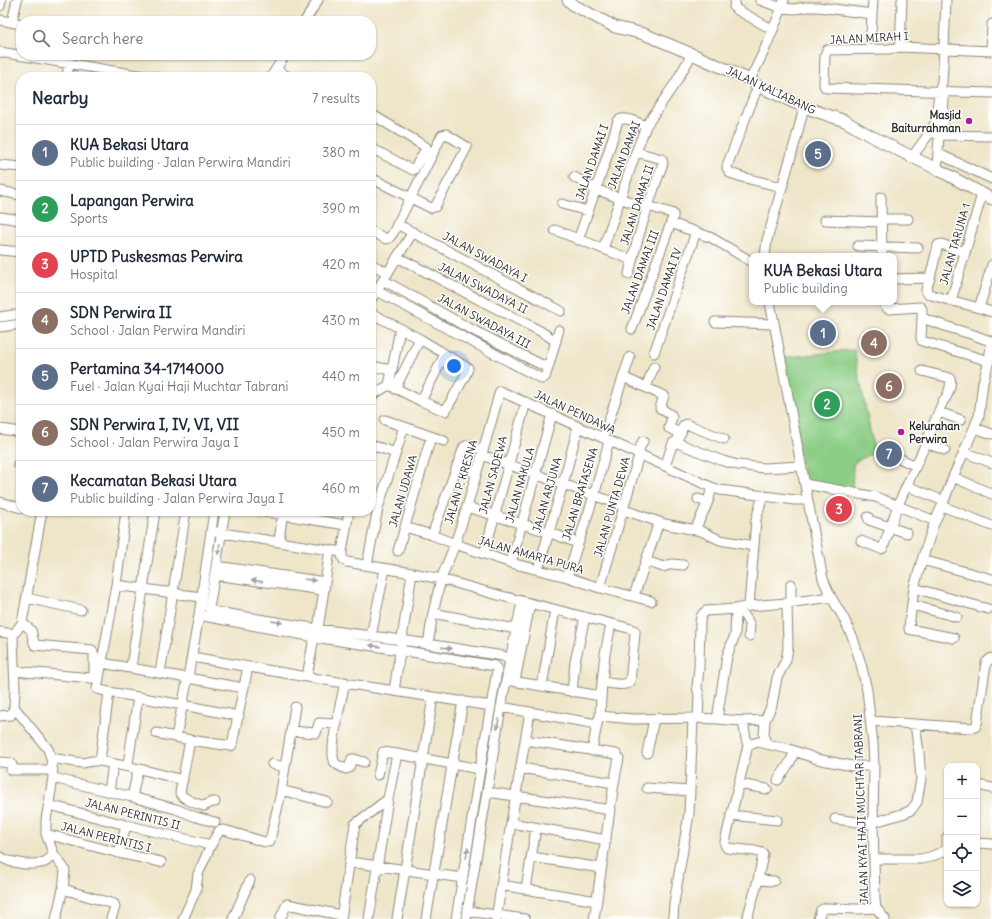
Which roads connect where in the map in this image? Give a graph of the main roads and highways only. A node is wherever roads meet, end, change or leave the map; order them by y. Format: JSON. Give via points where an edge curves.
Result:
{"nodes":[{"id":1,"x":568,"y":0,"type":"edge"},
{"id":2,"x":987,"y":196,"type":"edge"}],
"edges":[{"from":1,"to":2,"type":"main road","name":"JALAN KALIABANG","via":[[615,27],[644,34],[804,107],[845,121]]}]}
